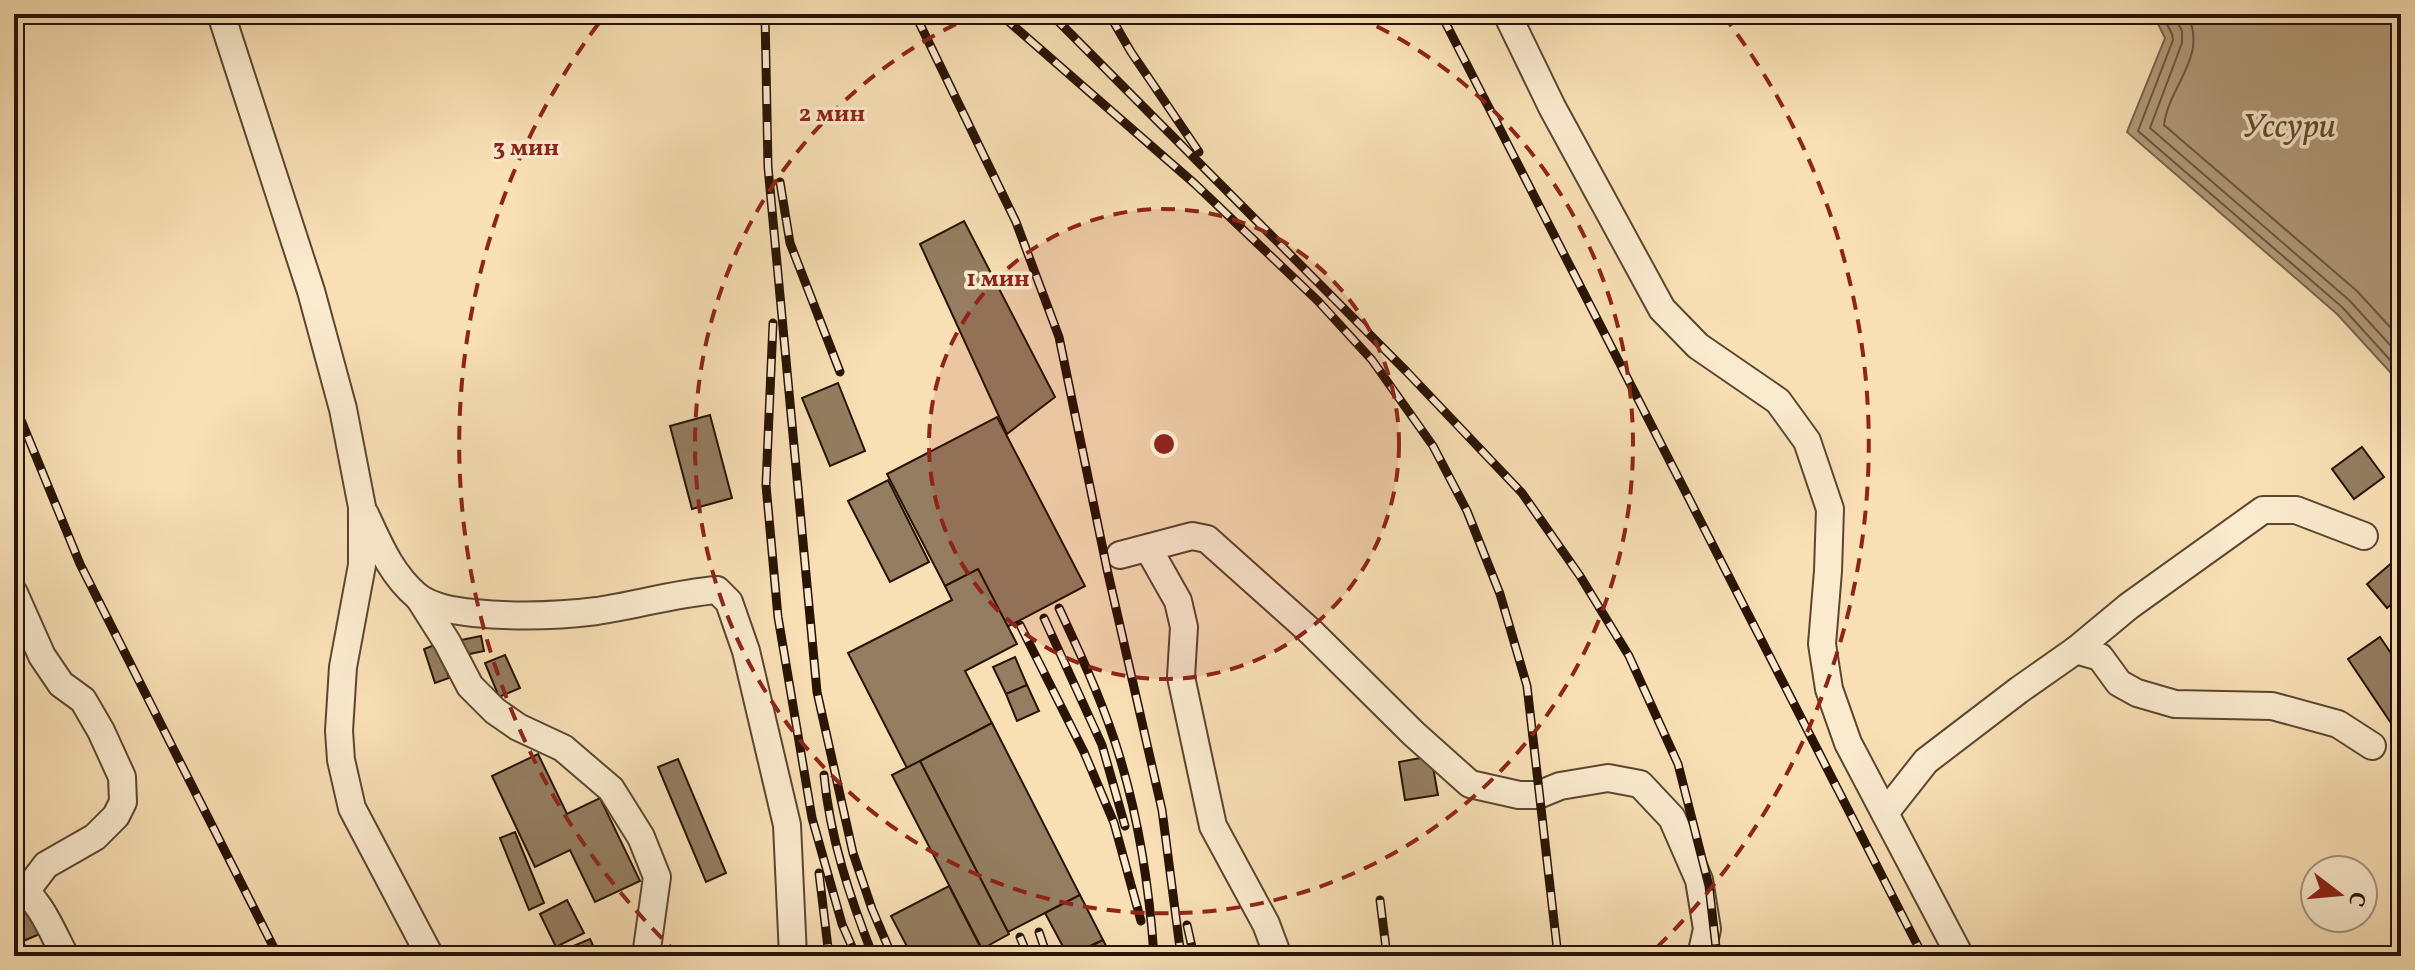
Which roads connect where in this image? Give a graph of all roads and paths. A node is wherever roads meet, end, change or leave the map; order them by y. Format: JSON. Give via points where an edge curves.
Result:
{"nodes":[{"id":1,"x":221,"y":14,"type":"edge"},
{"id":2,"x":1507,"y":14,"type":"edge"},
{"id":3,"x":362,"y":507,"type":"junction"},
{"id":4,"x":2364,"y":536,"type":"dead end"},
{"id":5,"x":1148,"y":548,"type":"junction"},
{"id":6,"x":1120,"y":555,"type":"dead end"},
{"id":7,"x":14,"y":593,"type":"edge"},
{"id":8,"x":419,"y":598,"type":"junction"},
{"id":9,"x":2076,"y":650,"type":"junction"},
{"id":10,"x":2372,"y":746,"type":"dead end"},
{"id":11,"x":1885,"y":813,"type":"junction"},
{"id":12,"x":21,"y":886,"type":"edge"},
{"id":13,"x":65,"y":956,"type":"edge"},
{"id":14,"x":430,"y":956,"type":"edge"},
{"id":15,"x":646,"y":956,"type":"edge"},
{"id":16,"x":793,"y":956,"type":"edge"},
{"id":17,"x":1278,"y":956,"type":"edge"},
{"id":18,"x":1701,"y":956,"type":"edge"},
{"id":19,"x":1960,"y":956,"type":"edge"}],
"edges":[{"from":1,"to":3,"type":"street","via":[[311,291],[343,409]]},
{"from":2,"to":11,"type":"street","via":[[1662,309],[1698,346],[1778,401],[1807,441],[1830,509],[1822,644],[1829,689],[1848,743]]},
{"from":3,"to":8,"type":"street","via":[[393,572]]},
{"from":3,"to":14,"type":"street","via":[[362,565],[343,667],[341,760],[352,808]]},
{"from":4,"to":9,"type":"street","via":[[2296,510],[2263,510]]},
{"from":5,"to":6,"type":"street"},
{"from":5,"to":17,"type":"street","via":[[1178,601],[1184,627],[1181,677],[1213,826]]},
{"from":5,"to":18,"type":"street","via":[[1192,536],[1207,539],[1470,784],[1538,795],[1608,778],[1640,784],[1672,818],[1699,880],[1707,929]]},
{"from":7,"to":12,"type":"street","via":[[42,656],[61,684],[83,700],[101,731],[123,789],[116,816],[95,837]]},
{"from":8,"to":15,"type":"street","via":[[470,686],[495,711],[563,748],[611,789],[641,837],[657,877]]},
{"from":8,"to":16,"type":"street","via":[[453,611],[561,614],[717,590],[729,602],[746,651],[787,825]]},
{"from":9,"to":10,"type":"street","via":[[2100,657],[2119,683],[2137,693],[2175,704],[2272,706],[2338,724]]},
{"from":9,"to":11,"type":"street","via":[[1926,761]]},
{"from":11,"to":19,"type":"street"},
{"from":12,"to":13,"type":"street","via":[[43,912]]}]}
